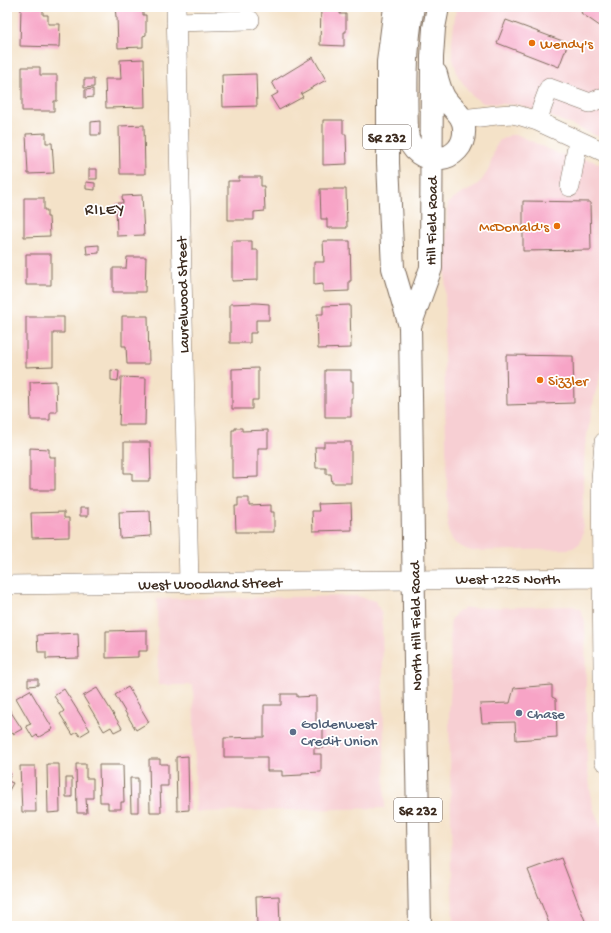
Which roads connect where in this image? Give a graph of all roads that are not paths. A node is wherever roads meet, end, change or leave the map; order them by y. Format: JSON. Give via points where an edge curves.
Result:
{"nodes":[{"id":1,"x":395,"y":7,"type":"edge"},
{"id":2,"x":413,"y":7,"type":"edge"},
{"id":3,"x":438,"y":7,"type":"edge"},
{"id":4,"x":176,"y":14,"type":"edge"},
{"id":5,"x":250,"y":20,"type":"dead end"},
{"id":6,"x":432,"y":57,"type":"junction"},
{"id":7,"x":604,"y":98,"type":"edge"},
{"id":8,"x":462,"y":119,"type":"junction"},
{"id":9,"x":537,"y":121,"type":"junction"},
{"id":10,"x":578,"y":141,"type":"junction"},
{"id":11,"x":604,"y":152,"type":"edge"},
{"id":12,"x":432,"y":158,"type":"junction"},
{"id":13,"x":570,"y":187,"type":"dead end"},
{"id":14,"x":410,"y":326,"type":"junction"},
{"id":15,"x":604,"y":442,"type":"edge"},
{"id":16,"x":603,"y":578,"type":"junction"},
{"id":17,"x":414,"y":579,"type":"junction"},
{"id":18,"x":189,"y":584,"type":"junction"},
{"id":19,"x":7,"y":585,"type":"edge"},
{"id":20,"x":604,"y":761,"type":"edge"},
{"id":21,"x":420,"y":926,"type":"edge"}],
"edges":[{"from":1,"to":14,"type":"main road","number":"SR 232","via":[[389,47],[388,163],[393,268]]},
{"from":2,"to":12,"type":"main road","via":[[407,63],[407,133],[416,151],[422,156]]},
{"from":3,"to":6,"type":"main road","name":"Hill Field Road","number":"SR 232"},
{"from":4,"to":5,"type":"street"},
{"from":4,"to":18,"type":"street","name":"Laurelwood Street"},
{"from":6,"to":8,"type":"main road","via":[[444,97]]},
{"from":6,"to":12,"type":"main road","name":"Hill Field Road","number":"SR 232"},
{"from":7,"to":9,"type":"street","via":[[590,103],[549,88]]},
{"from":8,"to":9,"type":"street","via":[[512,114]]},
{"from":8,"to":12,"type":"main road","via":[[464,134],[459,148],[446,157]]},
{"from":9,"to":10,"type":"street"},
{"from":10,"to":11,"type":"street"},
{"from":10,"to":13,"type":"street"},
{"from":12,"to":14,"type":"main road","name":"Hill Field Road","number":"SR 232","via":[[431,268]]},
{"from":14,"to":17,"type":"main road","name":"North Hill Field Road","number":"SR 232"},
{"from":15,"to":16,"type":"street","via":[[601,479]]},
{"from":16,"to":17,"type":"street","name":"West 1225 North"},
{"from":16,"to":20,"type":"street"},
{"from":17,"to":18,"type":"street","name":"West Woodland Street"},
{"from":17,"to":21,"type":"main road","name":"North Hill Field Road","number":"SR 232"},
{"from":18,"to":19,"type":"street","name":"West Woodland Street"}]}
